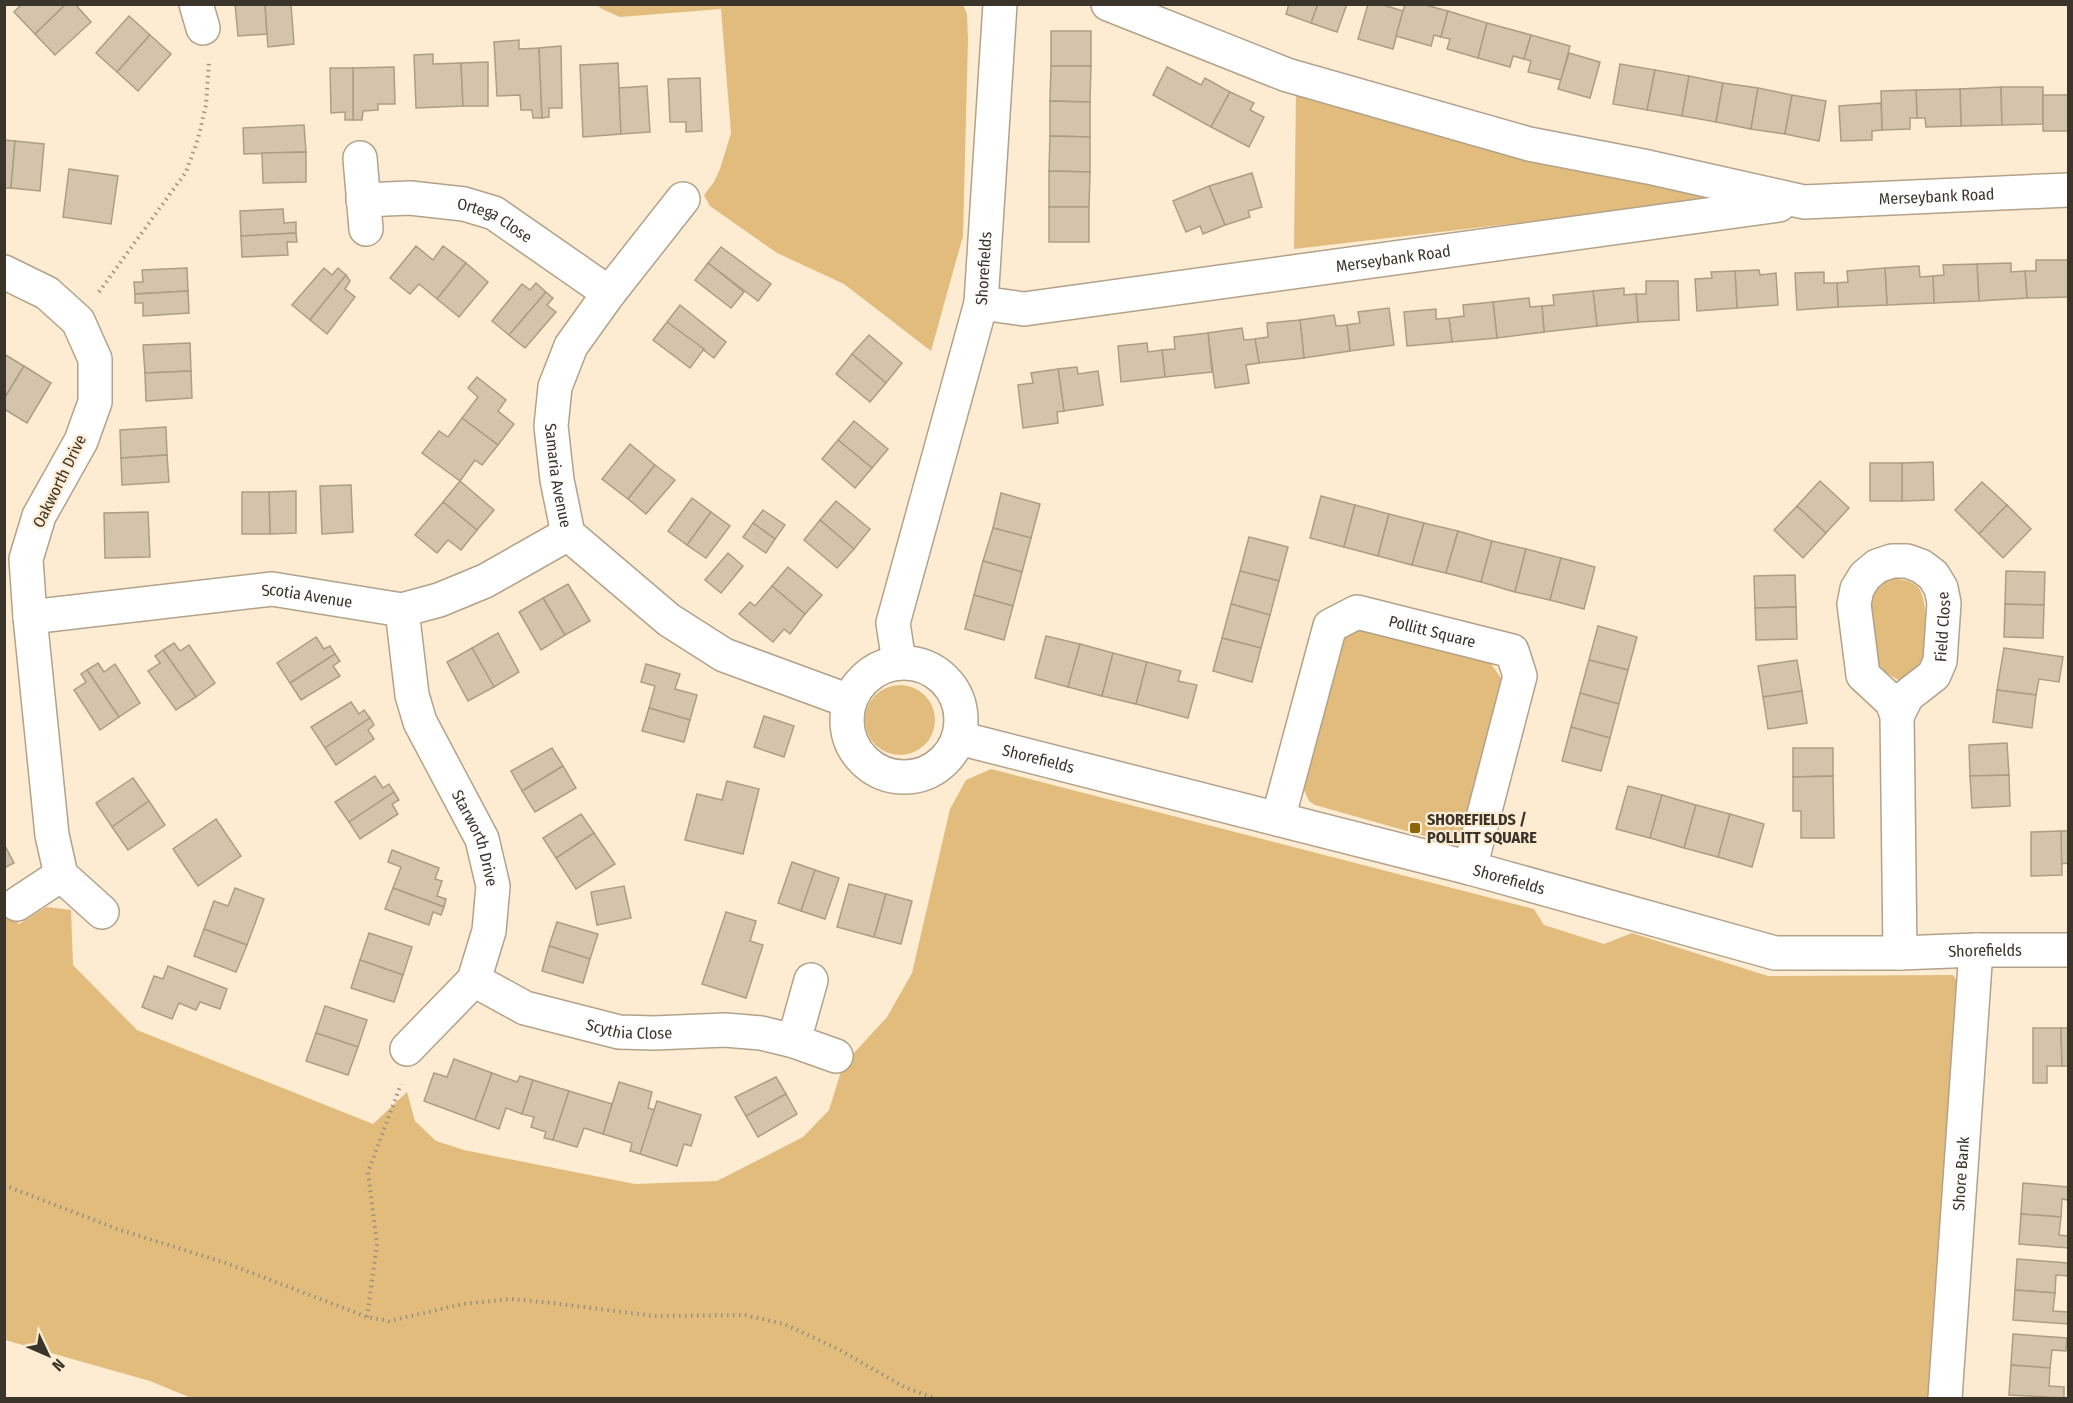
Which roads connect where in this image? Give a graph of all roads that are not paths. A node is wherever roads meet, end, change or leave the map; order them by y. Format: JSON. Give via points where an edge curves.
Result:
{"nodes":[{"id":1,"x":1000,"y":4,"type":"edge"},
{"id":2,"x":1108,"y":4,"type":"edge"},
{"id":3,"x":360,"y":158,"type":"dead end"},
{"id":4,"x":2068,"y":190,"type":"edge"},
{"id":5,"x":683,"y":198,"type":"dead end"},
{"id":6,"x":1804,"y":202,"type":"junction"},
{"id":7,"x":4,"y":272,"type":"edge"},
{"id":8,"x":609,"y":292,"type":"junction"},
{"id":9,"x":981,"y":303,"type":"junction"},
{"id":10,"x":568,"y":534,"type":"junction"},
{"id":11,"x":402,"y":610,"type":"junction"},
{"id":12,"x":30,"y":617,"type":"junction"},
{"id":13,"x":899,"y":662,"type":"junction"},
{"id":14,"x":849,"y":701,"type":"junction"},
{"id":15,"x":1897,"y":716,"type":"dead end"},
{"id":16,"x":959,"y":738,"type":"junction"},
{"id":17,"x":1278,"y":819,"type":"junction"},
{"id":18,"x":1470,"y":868,"type":"junction"},
{"id":19,"x":61,"y":875,"type":"junction"},
{"id":20,"x":17,"y":904,"type":"dead end"},
{"id":21,"x":102,"y":912,"type":"dead end"},
{"id":22,"x":1976,"y":950,"type":"junction"},
{"id":23,"x":2068,"y":950,"type":"edge"},
{"id":24,"x":1900,"y":953,"type":"junction"},
{"id":25,"x":474,"y":980,"type":"junction"},
{"id":26,"x":811,"y":980,"type":"dead end"},
{"id":27,"x":794,"y":1041,"type":"junction"},
{"id":28,"x":411,"y":1045,"type":"road end"},
{"id":29,"x":836,"y":1056,"type":"dead end"},
{"id":30,"x":1945,"y":1398,"type":"edge"}],
"edges":[{"from":1,"to":9,"type":"street","name":"Shorefields"},
{"from":2,"to":6,"type":"street","name":"Merseybank Road","via":[[1299,79],[1528,144]]},
{"from":3,"to":8,"type":"street","name":"Ortega Close","via":[[365,214],[410,198],[464,204],[494,213]]},
{"from":4,"to":6,"type":"street","name":"Merseybank Road"},
{"from":5,"to":8,"type":"street","name":"Samaria Avenue"},
{"from":6,"to":9,"type":"street","name":"Merseybank Road","via":[[1024,309]]},
{"from":7,"to":12,"type":"street","name":"Oakworth Drive","via":[[47,293],[78,321],[95,359],[95,402],[81,441],[39,516],[26,559]]},
{"from":8,"to":10,"type":"street","name":"Samaria Avenue","via":[[571,346],[555,387],[551,426]]},
{"from":9,"to":13,"type":"street","name":"Shorefields","via":[[893,623]]},
{"from":10,"to":11,"type":"street","name":"Scotia Avenue","via":[[485,581]]},
{"from":10,"to":14,"type":"street","name":"Samaria Avenue","via":[[669,620],[724,655]]},
{"from":11,"to":12,"type":"street","name":"Scotia Avenue","via":[[272,589]]},
{"from":11,"to":25,"type":"street","name":"Starworth Drive","via":[[412,695],[420,722],[482,839],[493,886],[489,931]]},
{"from":12,"to":19,"type":"street","name":"Oakworth Drive","via":[[52,835]]},
{"from":13,"to":14,"type":"street","via":[[868,674]]},
{"from":13,"to":16,"type":"street","via":[[935,671],[950,684],[962,719]]},
{"from":14,"to":16,"type":"street","via":[[846,719],[853,745],[870,766],[885,774],[921,775],[937,767]]},
{"from":15,"to":24,"type":"street"},
{"from":16,"to":17,"type":"street","name":"Shorefields"},
{"from":17,"to":18,"type":"street","name":"Shorefields"},
{"from":17,"to":18,"type":"street","name":"Pollitt Square","via":[[1330,626],[1357,612],[1512,651],[1520,676]]},
{"from":18,"to":24,"type":"street","name":"Shorefields","via":[[1775,953]]},
{"from":19,"to":20,"type":"street"},
{"from":19,"to":21,"type":"street"},
{"from":22,"to":23,"type":"street","name":"Shorefields"},
{"from":22,"to":24,"type":"street","name":"Shorefields"},
{"from":22,"to":30,"type":"street","name":"Shore Bank"},
{"from":25,"to":27,"type":"street","name":"Scythia Close","via":[[525,1008],[619,1032],[725,1030]]},
{"from":25,"to":28,"type":"street","name":"Starworth Drive"},
{"from":26,"to":27,"type":"street"},
{"from":27,"to":29,"type":"street","name":"Scythia Close"}]}
